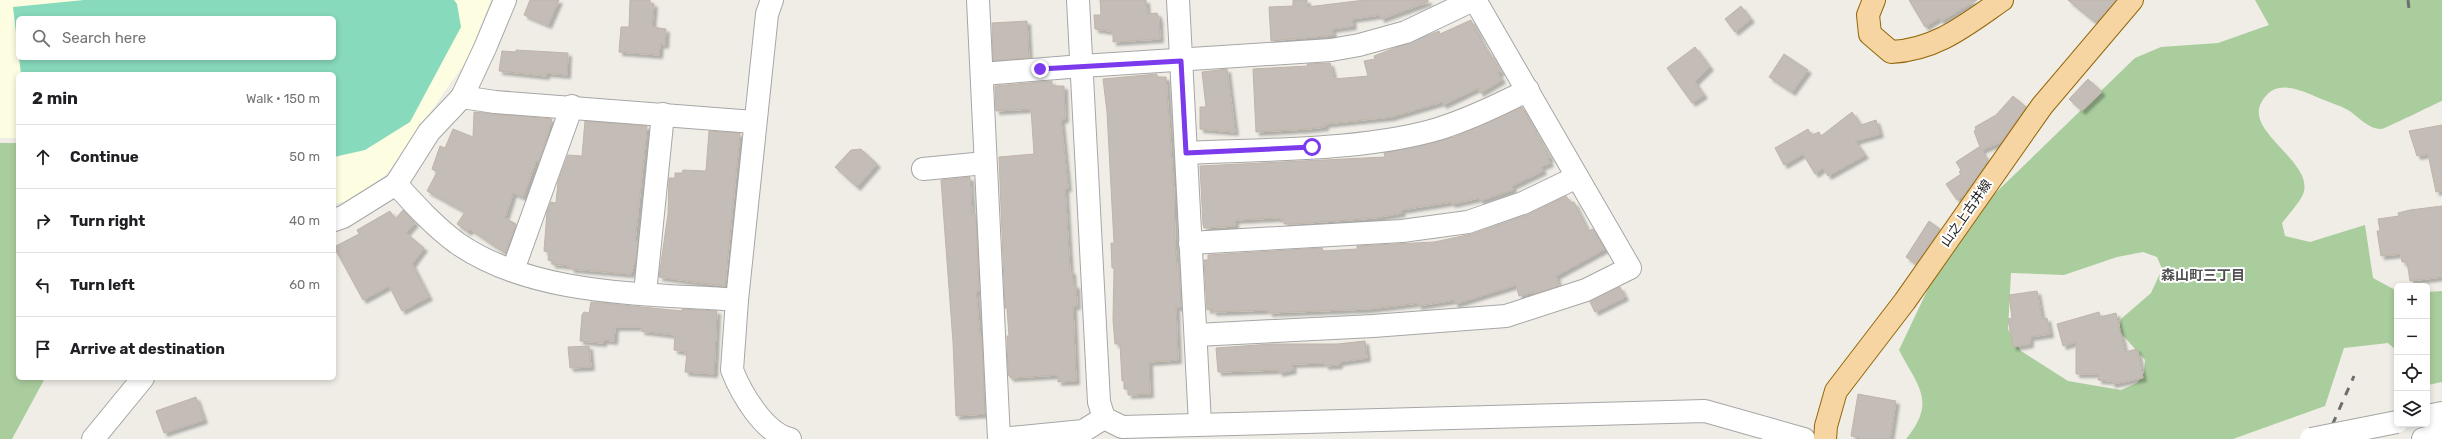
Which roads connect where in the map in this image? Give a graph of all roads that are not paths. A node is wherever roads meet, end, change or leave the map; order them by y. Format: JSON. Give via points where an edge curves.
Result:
{"nodes":[{"id":1,"x":505,"y":0,"type":"edge"},
{"id":2,"x":772,"y":0,"type":"edge"},
{"id":3,"x":978,"y":0,"type":"edge"},
{"id":4,"x":1078,"y":0,"type":"edge"},
{"id":5,"x":1178,"y":0,"type":"edge"},
{"id":6,"x":1474,"y":0,"type":"edge"},
{"id":7,"x":1874,"y":0,"type":"edge"},
{"id":8,"x":2002,"y":0,"type":"edge"},
{"id":9,"x":2132,"y":0,"type":"edge"},
{"id":10,"x":1181,"y":61,"type":"junction"},
{"id":11,"x":1082,"y":66,"type":"junction"},
{"id":12,"x":982,"y":74,"type":"junction"},
{"id":13,"x":1528,"y":90,"type":"junction"},
{"id":14,"x":462,"y":97,"type":"junction"},
{"id":15,"x":572,"y":106,"type":"junction"},
{"id":16,"x":663,"y":114,"type":"junction"},
{"id":17,"x":754,"y":122,"type":"junction"},
{"id":18,"x":1186,"y":153,"type":"junction"},
{"id":19,"x":985,"y":163,"type":"junction"},
{"id":20,"x":923,"y":169,"type":"dead end"},
{"id":21,"x":1577,"y":177,"type":"junction"},
{"id":22,"x":396,"y":184,"type":"junction"},
{"id":23,"x":336,"y":219,"type":"edge"},
{"id":24,"x":1190,"y":243,"type":"junction"},
{"id":25,"x":513,"y":270,"type":"junction"},
{"id":26,"x":645,"y":293,"type":"junction"},
{"id":27,"x":737,"y":300,"type":"junction"},
{"id":28,"x":1196,"y":335,"type":"junction"},
{"id":29,"x":141,"y":380,"type":"edge"},
{"id":30,"x":1104,"y":418,"type":"junction"},
{"id":31,"x":2437,"y":419,"type":"edge"},
{"id":32,"x":2394,"y":423,"type":"edge"},
{"id":33,"x":1200,"y":424,"type":"junction"},
{"id":34,"x":93,"y":439,"type":"edge"},
{"id":35,"x":790,"y":439,"type":"edge"},
{"id":36,"x":1000,"y":439,"type":"edge"},
{"id":37,"x":1804,"y":439,"type":"edge"},
{"id":38,"x":1825,"y":439,"type":"edge"},
{"id":39,"x":2311,"y":439,"type":"edge"},
{"id":40,"x":2423,"y":439,"type":"edge"}],
"edges":[{"from":1,"to":14,"type":"street","via":[[486,48]]},
{"from":2,"to":17,"type":"street","via":[[767,14]]},
{"from":3,"to":12,"type":"street"},
{"from":4,"to":11,"type":"street"},
{"from":5,"to":10,"type":"street"},
{"from":6,"to":10,"type":"street","via":[[1406,32],[1359,45],[1331,50]]},
{"from":6,"to":13,"type":"street"},
{"from":7,"to":8,"type":"main road","via":[[1868,15],[1870,34],[1891,52],[1912,51],[1936,43]]},
{"from":9,"to":38,"type":"main road","name":"山之上古井線","via":[[2042,106],[1905,301],[1836,391]]},
{"from":10,"to":11,"type":"street"},
{"from":10,"to":18,"type":"street"},
{"from":11,"to":12,"type":"street"},
{"from":11,"to":30,"type":"street","via":[[1099,402]]},
{"from":12,"to":19,"type":"street"},
{"from":13,"to":18,"type":"street","via":[[1438,129],[1382,141]]},
{"from":13,"to":21,"type":"street"},
{"from":14,"to":15,"type":"street","via":[[495,102]]},
{"from":14,"to":22,"type":"street","via":[[429,132]]},
{"from":15,"to":16,"type":"street"},
{"from":15,"to":25,"type":"street"},
{"from":16,"to":17,"type":"street"},
{"from":16,"to":26,"type":"street"},
{"from":17,"to":27,"type":"street"},
{"from":18,"to":24,"type":"street"},
{"from":19,"to":20,"type":"street"},
{"from":19,"to":36,"type":"street"},
{"from":21,"to":24,"type":"street","via":[[1523,203],[1468,222],[1402,231]]},
{"from":21,"to":28,"type":"street","via":[[1630,268],[1586,290],[1506,316]]},
{"from":22,"to":23,"type":"street"},
{"from":22,"to":25,"type":"street","via":[[419,210],[458,243]]},
{"from":24,"to":28,"type":"street"},
{"from":25,"to":26,"type":"street","via":[[585,289]]},
{"from":26,"to":27,"type":"street"},
{"from":27,"to":35,"type":"street","via":[[732,370],[738,387],[758,415],[782,437]]},
{"from":28,"to":33,"type":"street"},
{"from":29,"to":34,"type":"street"},
{"from":30,"to":33,"type":"street","via":[[1122,427]]},
{"from":30,"to":36,"type":"street","via":[[1083,431]]},
{"from":31,"to":40,"type":"street"},
{"from":32,"to":39,"type":"street","bridge":true},
{"from":33,"to":37,"type":"street","via":[[1705,411]]}]}
